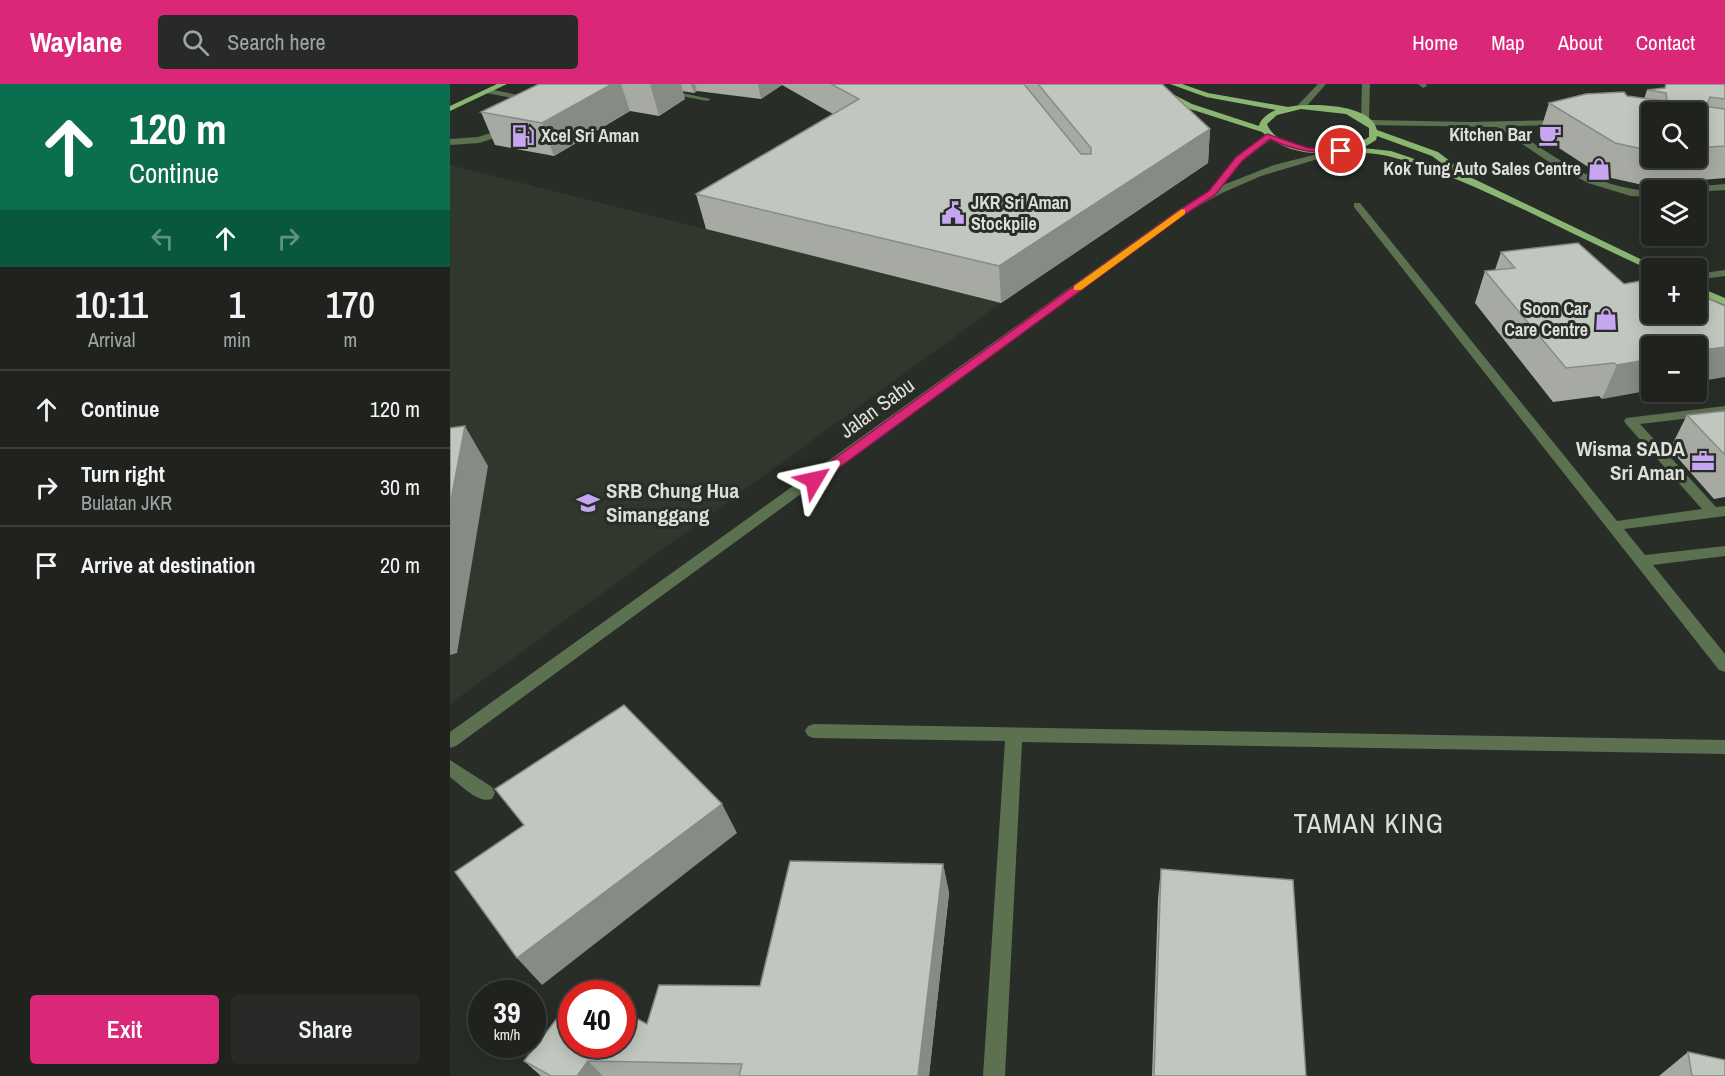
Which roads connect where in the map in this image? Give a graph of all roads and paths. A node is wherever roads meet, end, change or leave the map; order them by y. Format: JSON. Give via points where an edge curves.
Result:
{"nodes":[{"id":1,"x":503,"y":84,"type":"edge"},
{"id":2,"x":625,"y":84,"type":"edge"},
{"id":3,"x":1147,"y":84,"type":"edge"},
{"id":4,"x":1174,"y":84,"type":"edge"},
{"id":5,"x":1322,"y":84,"type":"edge"},
{"id":6,"x":1366,"y":84,"type":"edge"},
{"id":7,"x":489,"y":91,"type":"junction"},
{"id":8,"x":707,"y":99,"type":"dead end"},
{"id":9,"x":542,"y":104,"type":"edge"},
{"id":10,"x":1301,"y":107,"type":"junction"},
{"id":11,"x":450,"y":109,"type":"edge"},
{"id":12,"x":1285,"y":109,"type":"junction"},
{"id":13,"x":1568,"y":122,"type":"edge"},
{"id":14,"x":1499,"y":124,"type":"junction"},
{"id":15,"x":520,"y":125,"type":"edge"},
{"id":16,"x":1370,"y":125,"type":"junction"},
{"id":17,"x":1267,"y":133,"type":"junction"},
{"id":18,"x":450,"y":142,"type":"edge"},
{"id":19,"x":1353,"y":149,"type":"junction"},
{"id":20,"x":1341,"y":151,"type":"junction"},
{"id":21,"x":1471,"y":180,"type":"junction"},
{"id":22,"x":1725,"y":188,"type":"edge"},
{"id":23,"x":1707,"y":189,"type":"edge"},
{"id":24,"x":1212,"y":193,"type":"junction"},
{"id":25,"x":1641,"y":193,"type":"edge"},
{"id":26,"x":1357,"y":205,"type":"dead end"},
{"id":27,"x":1641,"y":262,"type":"edge"},
{"id":28,"x":1725,"y":273,"type":"edge"},
{"id":29,"x":1707,"y":275,"type":"edge"},
{"id":30,"x":1707,"y":294,"type":"edge"},
{"id":31,"x":1725,"y":302,"type":"edge"},
{"id":32,"x":1725,"y":410,"type":"edge"},
{"id":33,"x":1719,"y":512,"type":"edge"},
{"id":34,"x":1613,"y":526,"type":"junction"},
{"id":35,"x":1725,"y":551,"type":"edge"},
{"id":36,"x":1641,"y":561,"type":"junction"},
{"id":37,"x":1725,"y":666,"type":"edge"},
{"id":38,"x":814,"y":732,"type":"dead end"},
{"id":39,"x":1014,"y":735,"type":"junction"},
{"id":40,"x":450,"y":741,"type":"edge"},
{"id":41,"x":1725,"y":747,"type":"edge"},
{"id":42,"x":450,"y":767,"type":"edge"},
{"id":43,"x":486,"y":793,"type":"dead end"},
{"id":44,"x":994,"y":1076,"type":"edge"}],
"edges":[{"from":1,"to":7,"type":"main road"},
{"from":2,"to":8,"type":"street"},
{"from":3,"to":17,"type":"main road","via":[[1205,114]]},
{"from":4,"to":12,"type":"main road","via":[[1206,95]]},
{"from":5,"to":10,"type":"street"},
{"from":6,"to":16,"type":"street"},
{"from":7,"to":9,"type":"street"},
{"from":7,"to":11,"type":"main road"},
{"from":10,"to":12,"type":"main road"},
{"from":10,"to":16,"type":"main road","via":[[1337,109]]},
{"from":12,"to":17,"type":"main road","via":[[1267,118],[1263,124]]},
{"from":13,"to":14,"type":"street"},
{"from":14,"to":16,"type":"street"},
{"from":14,"to":25,"type":"street","via":[[1592,183]]},
{"from":15,"to":18,"type":"street","via":[[498,136]]},
{"from":16,"to":19,"type":"main road","via":[[1373,138]]},
{"from":16,"to":21,"type":"main road","via":[[1435,154]]},
{"from":17,"to":20,"type":"main road","via":[[1293,147]]},
{"from":17,"to":24,"type":"street","via":[[1239,159]]},
{"from":19,"to":20,"type":"main road"},
{"from":19,"to":21,"type":"main road","via":[[1388,153]]},
{"from":20,"to":24,"type":"street","via":[[1286,163]]},
{"from":21,"to":27,"type":"main road"},
{"from":22,"to":23,"type":"street"},
{"from":24,"to":40,"type":"street","name":"Jalan Sabu"},
{"from":26,"to":34,"type":"street"},
{"from":28,"to":29,"type":"street"},
{"from":30,"to":31,"type":"main road"},
{"from":32,"to":33,"type":"street","via":[[1630,421]]},
{"from":33,"to":34,"type":"street"},
{"from":34,"to":36,"type":"street"},
{"from":35,"to":36,"type":"street"},
{"from":36,"to":37,"type":"street"},
{"from":38,"to":39,"type":"street"},
{"from":39,"to":41,"type":"street"},
{"from":39,"to":44,"type":"street"},
{"from":42,"to":43,"type":"street"}]}
